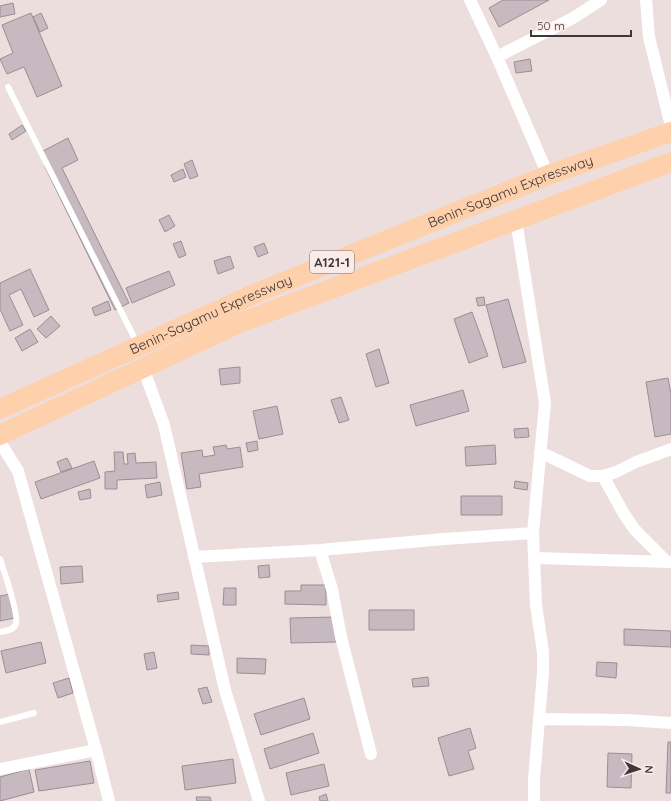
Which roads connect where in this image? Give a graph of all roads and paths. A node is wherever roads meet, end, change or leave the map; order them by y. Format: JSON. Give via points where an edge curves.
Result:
{"nodes":[{"id":1,"x":470,"y":0,"type":"edge"},
{"id":2,"x":601,"y":0,"type":"edge"},
{"id":3,"x":646,"y":0,"type":"edge"},
{"id":4,"x":497,"y":57,"type":"junction"},
{"id":5,"x":8,"y":87,"type":"dead end"},
{"id":6,"x":671,"y":126,"type":"edge"},
{"id":7,"x":671,"y":132,"type":"edge"},
{"id":8,"x":671,"y":162,"type":"edge"},
{"id":9,"x":548,"y":175,"type":"junction"},
{"id":10,"x":516,"y":220,"type":"junction"},
{"id":11,"x":139,"y":346,"type":"junction"},
{"id":12,"x":144,"y":368,"type":"junction"},
{"id":13,"x":1,"y":407,"type":"edge"},
{"id":14,"x":0,"y":435,"type":"edge"},
{"id":15,"x":0,"y":442,"type":"edge"},
{"id":16,"x":671,"y":449,"type":"edge"},
{"id":17,"x":540,"y":452,"type":"junction"},
{"id":18,"x":603,"y":476,"type":"junction"},
{"id":19,"x":533,"y":533,"type":"junction"},
{"id":20,"x":320,"y":550,"type":"junction"},
{"id":21,"x":194,"y":557,"type":"junction"},
{"id":22,"x":535,"y":558,"type":"junction"},
{"id":23,"x":0,"y":559,"type":"edge"},
{"id":24,"x":669,"y":562,"type":"edge"},
{"id":25,"x":0,"y":632,"type":"edge"},
{"id":26,"x":34,"y":713,"type":"dead end"},
{"id":27,"x":540,"y":719,"type":"junction"},
{"id":28,"x":0,"y":722,"type":"edge"},
{"id":29,"x":671,"y":723,"type":"edge"},
{"id":30,"x":96,"y":750,"type":"junction"},
{"id":31,"x":371,"y":754,"type":"dead end"},
{"id":32,"x":0,"y":769,"type":"edge"},
{"id":33,"x":109,"y":801,"type":"edge"},
{"id":34,"x":259,"y":801,"type":"edge"},
{"id":35,"x":534,"y":801,"type":"edge"}],
"edges":[{"from":1,"to":4,"type":"street"},
{"from":2,"to":4,"type":"street","via":[[573,18]]},
{"from":3,"to":6,"type":"street","via":[[649,37]]},
{"from":4,"to":9,"type":"street"},
{"from":5,"to":11,"type":"lane"},
{"from":7,"to":9,"type":"highway","name":"Benin-Sagamu Expressway","number":"A121-1"},
{"from":8,"to":10,"type":"highway","number":"A121-1"},
{"from":9,"to":11,"type":"highway","name":"Benin-Sagamu Expressway","number":"A121-1","via":[[262,291]]},
{"from":10,"to":12,"type":"highway","number":"A121-1","via":[[237,324]]},
{"from":10,"to":17,"type":"street","via":[[545,403]]},
{"from":11,"to":13,"type":"highway","name":"Benin-Sagamu Expressway","number":"A121-1"},
{"from":12,"to":14,"type":"highway","number":"A121-1"},
{"from":12,"to":21,"type":"street","via":[[164,425]]},
{"from":15,"to":30,"type":"street","via":[[18,471]]},
{"from":16,"to":18,"type":"street"},
{"from":17,"to":18,"type":"street","via":[[590,476]]},
{"from":17,"to":19,"type":"street"},
{"from":18,"to":24,"type":"street","via":[[635,530]]},
{"from":19,"to":20,"type":"street"},
{"from":19,"to":22,"type":"street"},
{"from":20,"to":21,"type":"street"},
{"from":20,"to":31,"type":"street","via":[[332,589],[341,637]]},
{"from":21,"to":34,"type":"street","via":[[225,690]]},
{"from":22,"to":24,"type":"street"},
{"from":22,"to":27,"type":"street","via":[[536,605],[543,652]]},
{"from":23,"to":25,"type":"lane","via":[[16,624],[12,629]]},
{"from":26,"to":28,"type":"lane"},
{"from":27,"to":29,"type":"street"},
{"from":27,"to":35,"type":"street"},
{"from":30,"to":32,"type":"street"},
{"from":30,"to":33,"type":"street"}]}
